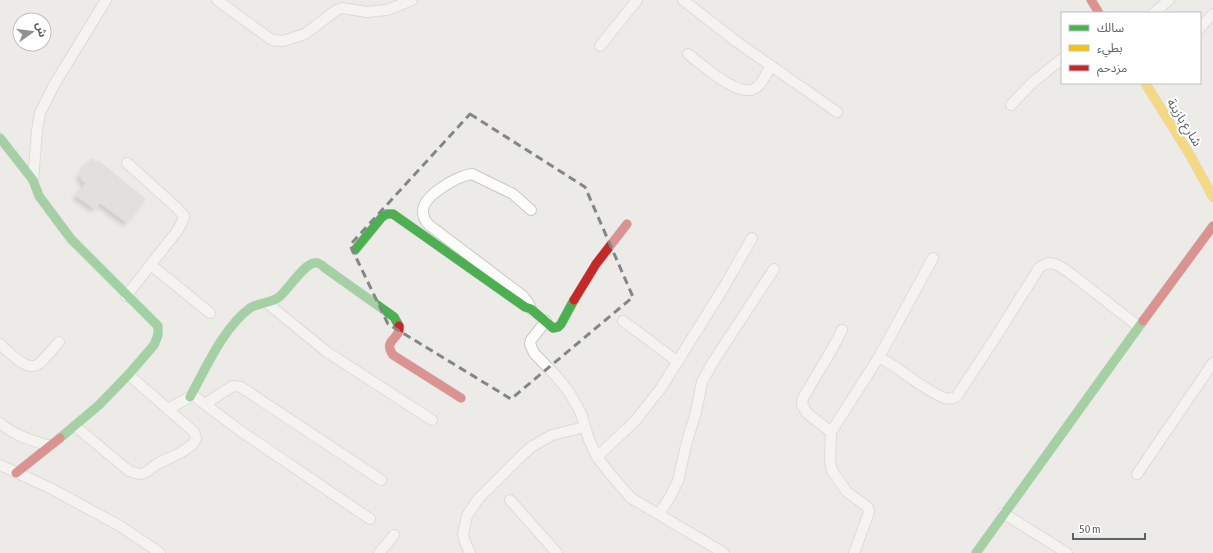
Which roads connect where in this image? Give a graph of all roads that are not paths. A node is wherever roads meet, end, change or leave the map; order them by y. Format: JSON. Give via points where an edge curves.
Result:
{"nodes":[{"id":1,"x":106,"y":0,"type":"edge"},
{"id":2,"x":217,"y":0,"type":"edge"},
{"id":3,"x":412,"y":0,"type":"edge"},
{"id":4,"x":637,"y":0,"type":"edge"},
{"id":5,"x":684,"y":0,"type":"edge"},
{"id":6,"x":1091,"y":0,"type":"edge"},
{"id":7,"x":1169,"y":0,"type":"edge"},
{"id":8,"x":1098,"y":12,"type":"edge"},
{"id":9,"x":1155,"y":12,"type":"edge"},
{"id":10,"x":1213,"y":14,"type":"edge"},
{"id":11,"x":1201,"y":27,"type":"edge"},
{"id":12,"x":600,"y":46,"type":"dead end"},
{"id":13,"x":688,"y":54,"type":"dead end"},
{"id":14,"x":1061,"y":60,"type":"edge"},
{"id":15,"x":771,"y":66,"type":"junction"},
{"id":16,"x":1146,"y":84,"type":"edge"},
{"id":17,"x":1011,"y":105,"type":"dead end"},
{"id":18,"x":837,"y":112,"type":"dead end"},
{"id":19,"x":0,"y":138,"type":"edge"},
{"id":20,"x":127,"y":163,"type":"dead end"},
{"id":21,"x":33,"y":180,"type":"junction"},
{"id":22,"x":1213,"y":197,"type":"edge"},
{"id":23,"x":531,"y":210,"type":"dead end"},
{"id":24,"x":627,"y":224,"type":"dead end"},
{"id":25,"x":1213,"y":226,"type":"edge"},
{"id":26,"x":752,"y":238,"type":"dead end"},
{"id":27,"x":355,"y":250,"type":"dead end"},
{"id":28,"x":933,"y":258,"type":"dead end"},
{"id":29,"x":151,"y":265,"type":"junction"},
{"id":30,"x":774,"y":268,"type":"dead end"},
{"id":31,"x":126,"y":296,"type":"junction"},
{"id":32,"x":267,"y":302,"type":"junction"},
{"id":33,"x":531,"y":309,"type":"junction"},
{"id":34,"x":210,"y":313,"type":"dead end"},
{"id":35,"x":546,"y":321,"type":"junction"},
{"id":36,"x":623,"y":322,"type":"dead end"},
{"id":37,"x":1139,"y":326,"type":"junction"},
{"id":38,"x":842,"y":330,"type":"dead end"},
{"id":39,"x":59,"y":342,"type":"dead end"},
{"id":40,"x":0,"y":344,"type":"edge"},
{"id":41,"x":879,"y":357,"type":"junction"},
{"id":42,"x":678,"y":362,"type":"junction"},
{"id":43,"x":1213,"y":363,"type":"edge"},
{"id":44,"x":130,"y":375,"type":"junction"},
{"id":45,"x":190,"y":397,"type":"junction"},
{"id":46,"x":461,"y":398,"type":"dead end"},
{"id":47,"x":205,"y":404,"type":"junction"},
{"id":48,"x":168,"y":409,"type":"junction"},
{"id":49,"x":432,"y":420,"type":"dead end"},
{"id":50,"x":0,"y":423,"type":"edge"},
{"id":51,"x":75,"y":426,"type":"junction"},
{"id":52,"x":585,"y":427,"type":"junction"},
{"id":53,"x":832,"y":432,"type":"junction"},
{"id":54,"x":50,"y":446,"type":"junction"},
{"id":55,"x":597,"y":457,"type":"junction"},
{"id":56,"x":0,"y":465,"type":"edge"},
{"id":57,"x":16,"y":472,"type":"junction"},
{"id":58,"x":1137,"y":474,"type":"dead end"},
{"id":59,"x":381,"y":480,"type":"dead end"},
{"id":60,"x":510,"y":500,"type":"dead end"},
{"id":61,"x":1003,"y":513,"type":"junction"},
{"id":62,"x":659,"y":514,"type":"junction"},
{"id":63,"x":370,"y":519,"type":"dead end"},
{"id":64,"x":394,"y":535,"type":"dead end"},
{"id":65,"x":160,"y":553,"type":"edge"},
{"id":66,"x":379,"y":553,"type":"edge"},
{"id":67,"x":470,"y":553,"type":"edge"},
{"id":68,"x":557,"y":553,"type":"edge"},
{"id":69,"x":724,"y":553,"type":"edge"},
{"id":70,"x":854,"y":553,"type":"edge"},
{"id":71,"x":976,"y":553,"type":"edge"},
{"id":72,"x":1067,"y":553,"type":"edge"}],
"edges":[{"from":1,"to":21,"type":"street","via":[[54,85],[40,113]]},
{"from":2,"to":3,"type":"street","via":[[272,40],[283,41],[306,34],[335,10],[387,10]]},
{"from":4,"to":12,"type":"street"},
{"from":5,"to":15,"type":"street"},
{"from":6,"to":8,"type":"street"},
{"from":7,"to":9,"type":"street"},
{"from":10,"to":11,"type":"street"},
{"from":13,"to":15,"type":"street","via":[[729,85],[747,91],[758,86]]},
{"from":14,"to":17,"type":"street","via":[[1033,82]]},
{"from":15,"to":18,"type":"street"},
{"from":16,"to":22,"type":"street","name":"شارع بازينة"},
{"from":19,"to":21,"type":"street"},
{"from":20,"to":29,"type":"street","via":[[184,216],[178,230]]},
{"from":21,"to":31,"type":"street","via":[[47,208],[71,239]]},
{"from":23,"to":33,"type":"street","via":[[513,194],[472,174],[460,178],[434,194],[422,209],[428,225],[523,296]]},
{"from":24,"to":35,"type":"street","via":[[596,264],[559,327],[553,328]]},
{"from":25,"to":37,"type":"street"},
{"from":26,"to":42,"type":"street"},
{"from":27,"to":33,"type":"street","via":[[382,217],[393,214]]},
{"from":28,"to":41,"type":"street"},
{"from":29,"to":31,"type":"street"},
{"from":29,"to":34,"type":"street"},
{"from":30,"to":62,"type":"street","via":[[702,382],[678,481]]},
{"from":31,"to":44,"type":"street","via":[[158,326],[159,332],[155,344]]},
{"from":32,"to":45,"type":"street","via":[[254,306],[235,322]]},
{"from":32,"to":46,"type":"street","via":[[278,298],[311,263],[316,263],[394,317],[400,326],[399,332],[388,347],[393,355]]},
{"from":32,"to":49,"type":"street","via":[[327,352]]},
{"from":33,"to":35,"type":"street"},
{"from":35,"to":52,"type":"street","via":[[530,344],[534,353],[570,392]]},
{"from":36,"to":42,"type":"street"},
{"from":37,"to":41,"type":"street","via":[[1070,273],[1051,263],[1039,268],[998,336],[954,398],[946,398],[933,392]]},
{"from":37,"to":61,"type":"street"},
{"from":38,"to":53,"type":"street","via":[[803,398],[802,405],[806,413]]},
{"from":39,"to":40,"type":"street","via":[[38,364],[31,367],[24,365]]},
{"from":41,"to":53,"type":"street"},
{"from":42,"to":55,"type":"street","via":[[636,420]]},
{"from":43,"to":58,"type":"street"},
{"from":44,"to":48,"type":"street"},
{"from":44,"to":51,"type":"street"},
{"from":45,"to":47,"type":"street","via":[[194,396]]},
{"from":45,"to":48,"type":"street"},
{"from":47,"to":59,"type":"street","via":[[231,387],[241,387]]},
{"from":47,"to":63,"type":"street"},
{"from":48,"to":51,"type":"street","via":[[194,432],[196,440],[142,474],[129,471]]},
{"from":50,"to":54,"type":"street","via":[[21,437]]},
{"from":51,"to":54,"type":"street"},
{"from":52,"to":55,"type":"street"},
{"from":52,"to":67,"type":"street","via":[[552,435],[531,447],[478,499],[468,516],[463,535]]},
{"from":53,"to":70,"type":"street","via":[[832,471],[847,492],[868,508],[869,512]]},
{"from":54,"to":57,"type":"street"},
{"from":55,"to":62,"type":"street","via":[[630,498]]},
{"from":56,"to":57,"type":"street"},
{"from":57,"to":65,"type":"street","via":[[120,526]]},
{"from":60,"to":68,"type":"street"},
{"from":61,"to":71,"type":"street"},
{"from":61,"to":72,"type":"street"},
{"from":62,"to":69,"type":"street"},
{"from":64,"to":66,"type":"street"}]}
